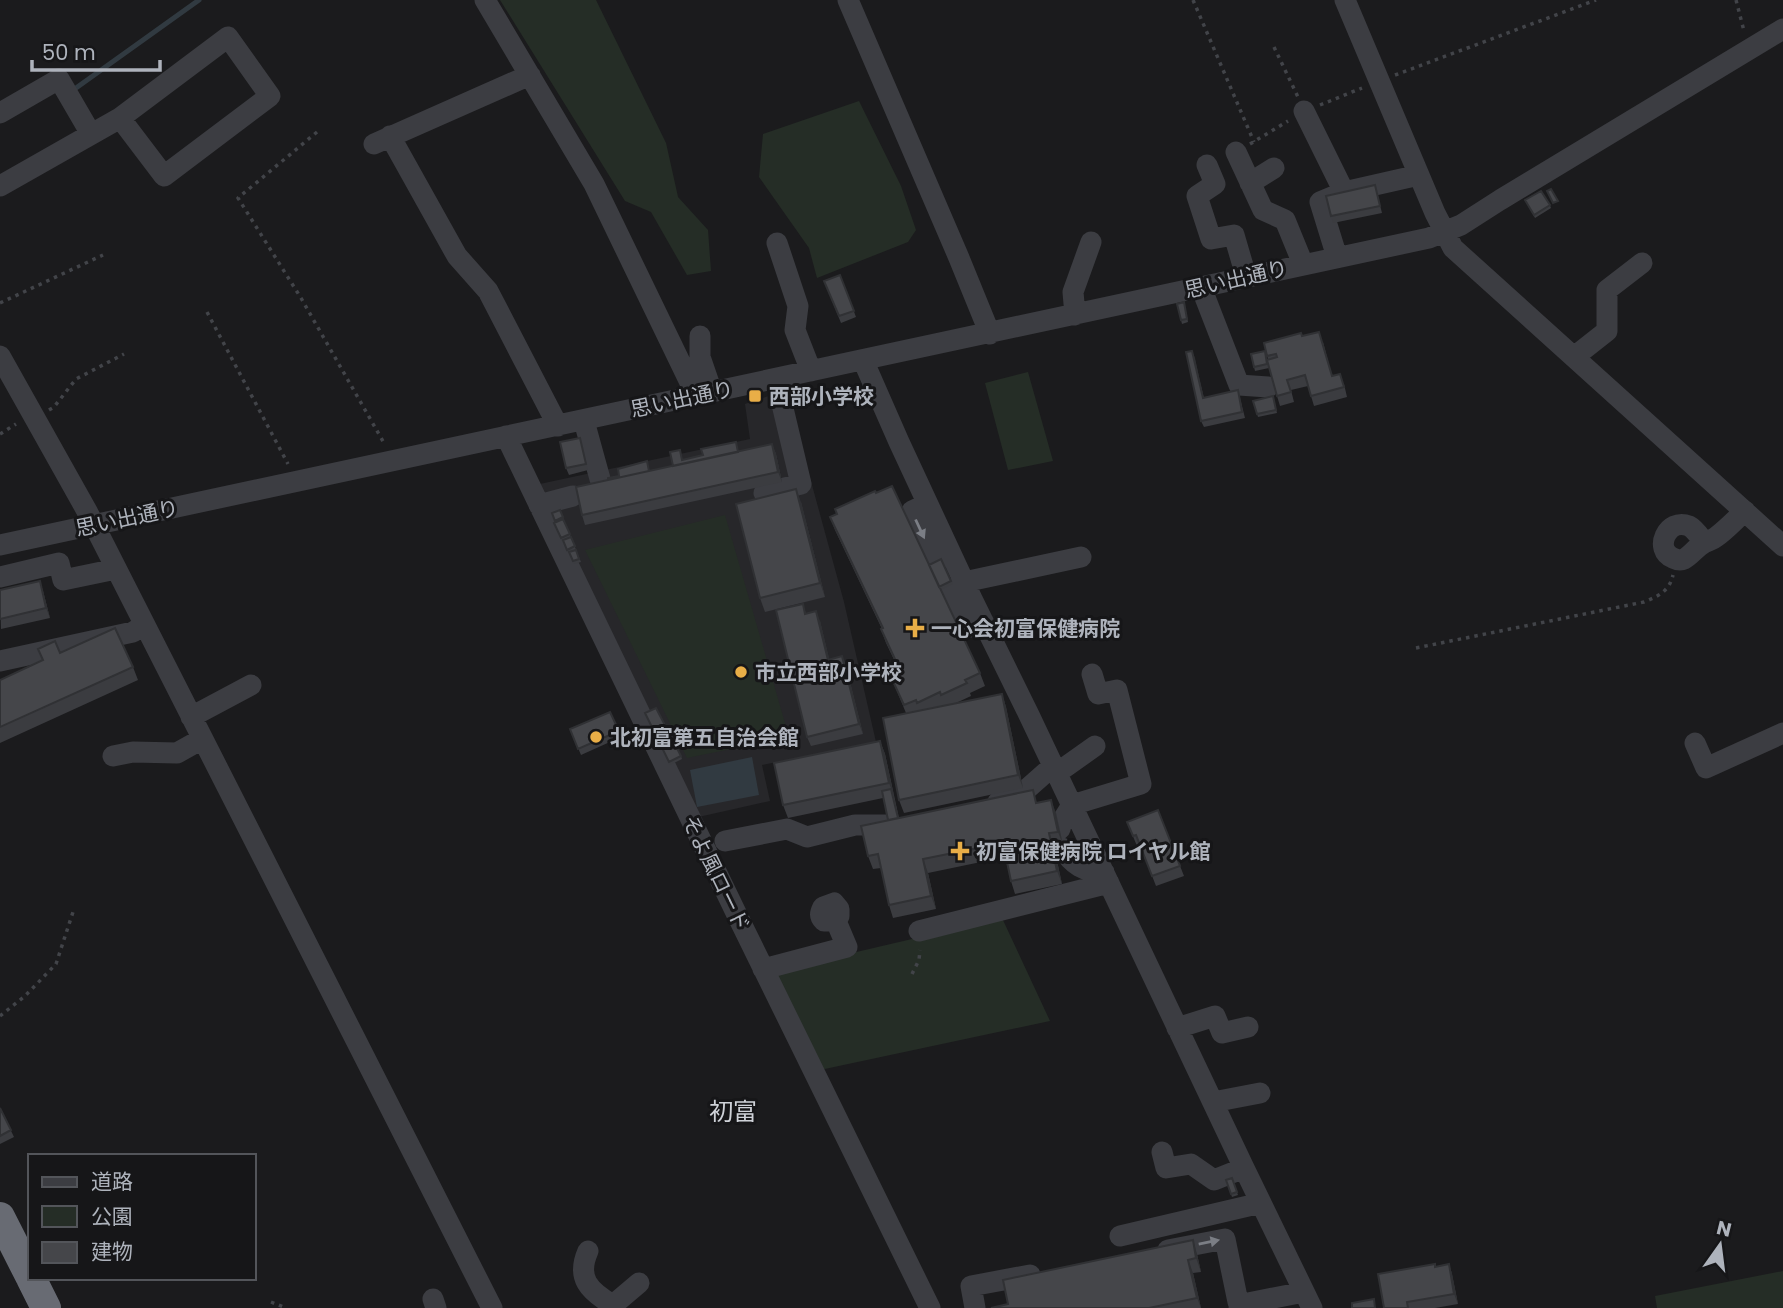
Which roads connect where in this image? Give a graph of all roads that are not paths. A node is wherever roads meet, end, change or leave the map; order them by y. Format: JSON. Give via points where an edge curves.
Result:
{"nodes":[{"id":1,"x":485,"y":0,"type":"edge"},
{"id":2,"x":848,"y":0,"type":"edge"},
{"id":3,"x":1345,"y":0,"type":"edge"},
{"id":4,"x":1783,"y":29,"type":"edge"},
{"id":5,"x":530,"y":75,"type":"junction"},
{"id":6,"x":1304,"y":111,"type":"road end"},
{"id":7,"x":0,"y":113,"type":"edge"},
{"id":8,"x":120,"y":118,"type":"junction"},
{"id":9,"x":91,"y":134,"type":"junction"},
{"id":10,"x":1245,"y":147,"type":"road end"},
{"id":11,"x":1207,"y":165,"type":"dead end"},
{"id":12,"x":1274,"y":168,"type":"dead end"},
{"id":13,"x":1419,"y":175,"type":"junction"},
{"id":14,"x":1250,"y":183,"type":"junction"},
{"id":15,"x":0,"y":187,"type":"edge"},
{"id":16,"x":1344,"y":192,"type":"junction"},
{"id":17,"x":1445,"y":232,"type":"junction"},
{"id":18,"x":1091,"y":242,"type":"dead end"},
{"id":19,"x":776,"y":243,"type":"dead end"},
{"id":20,"x":1337,"y":257,"type":"junction"},
{"id":21,"x":1642,"y":262,"type":"dead end"},
{"id":22,"x":1303,"y":264,"type":"junction"},
{"id":23,"x":1246,"y":276,"type":"junction"},
{"id":24,"x":1201,"y":287,"type":"junction"},
{"id":25,"x":1075,"y":315,"type":"junction"},
{"id":26,"x":990,"y":334,"type":"junction"},
{"id":27,"x":700,"y":337,"type":"dead end"},
{"id":28,"x":0,"y":356,"type":"edge"},
{"id":29,"x":1574,"y":357,"type":"junction"},
{"id":30,"x":863,"y":360,"type":"junction"},
{"id":31,"x":811,"y":371,"type":"junction"},
{"id":32,"x":776,"y":379,"type":"junction"},
{"id":33,"x":1268,"y":387,"type":"edge"},
{"id":34,"x":704,"y":394,"type":"junction"},
{"id":35,"x":584,"y":421,"type":"junction"},
{"id":36,"x":558,"y":426,"type":"junction"},
{"id":37,"x":506,"y":436,"type":"junction"},
{"id":38,"x":600,"y":480,"type":"edge"},
{"id":39,"x":764,"y":493,"type":"dead end"},
{"id":40,"x":573,"y":496,"type":"dead end"},
{"id":41,"x":927,"y":504,"type":"junction"},
{"id":42,"x":539,"y":505,"type":"junction"},
{"id":43,"x":1745,"y":511,"type":"junction"},
{"id":44,"x":94,"y":525,"type":"junction"},
{"id":45,"x":1704,"y":542,"type":"junction"},
{"id":46,"x":0,"y":545,"type":"edge"},
{"id":47,"x":1783,"y":545,"type":"edge"},
{"id":48,"x":1081,"y":557,"type":"dead end"},
{"id":49,"x":936,"y":562,"type":"edge"},
{"id":50,"x":116,"y":569,"type":"junction"},
{"id":51,"x":0,"y":576,"type":"edge"},
{"id":52,"x":956,"y":585,"type":"junction"},
{"id":53,"x":144,"y":625,"type":"junction"},
{"id":54,"x":0,"y":661,"type":"edge"},
{"id":55,"x":1092,"y":674,"type":"dead end"},
{"id":56,"x":251,"y":685,"type":"dead end"},
{"id":57,"x":191,"y":716,"type":"junction"},
{"id":58,"x":1783,"y":733,"type":"edge"},
{"id":59,"x":202,"y":739,"type":"junction"},
{"id":60,"x":1695,"y":743,"type":"dead end"},
{"id":61,"x":1095,"y":746,"type":"dead end"},
{"id":62,"x":113,"y":756,"type":"dead end"},
{"id":63,"x":1055,"y":769,"type":"junction"},
{"id":64,"x":979,"y":806,"type":"edge"},
{"id":65,"x":1072,"y":806,"type":"junction"},
{"id":66,"x":888,"y":825,"type":"edge"},
{"id":67,"x":726,"y":841,"type":"dead end"},
{"id":68,"x":1106,"y":877,"type":"junction"},
{"id":69,"x":836,"y":921,"type":"dead end"},
{"id":70,"x":919,"y":931,"type":"road end"},
{"id":71,"x":763,"y":969,"type":"junction"},
{"id":72,"x":1248,"y":1027,"type":"dead end"},
{"id":73,"x":1177,"y":1028,"type":"junction"},
{"id":74,"x":1260,"y":1093,"type":"dead end"},
{"id":75,"x":1213,"y":1101,"type":"junction"},
{"id":76,"x":1162,"y":1152,"type":"dead end"},
{"id":77,"x":1244,"y":1168,"type":"junction"},
{"id":78,"x":1261,"y":1203,"type":"junction"},
{"id":79,"x":0,"y":1217,"type":"edge"},
{"id":80,"x":1120,"y":1236,"type":"dead end"},
{"id":81,"x":588,"y":1251,"type":"dead end"},
{"id":82,"x":1145,"y":1254,"type":"edge"},
{"id":83,"x":1051,"y":1271,"type":"edge"},
{"id":84,"x":28,"y":1273,"type":"edge"},
{"id":85,"x":32,"y":1280,"type":"edge"},
{"id":86,"x":639,"y":1283,"type":"dead end"},
{"id":87,"x":1308,"y":1300,"type":"edge"},
{"id":88,"x":1241,"y":1306,"type":"edge"},
{"id":89,"x":613,"y":1307,"type":"edge"},
{"id":90,"x":46,"y":1308,"type":"edge"},
{"id":91,"x":492,"y":1308,"type":"edge"},
{"id":92,"x":930,"y":1308,"type":"edge"},
{"id":93,"x":975,"y":1308,"type":"edge"}],
"edges":[{"from":1,"to":5,"type":"street"},
{"from":2,"to":26,"type":"street"},
{"from":3,"to":13,"type":"street"},
{"from":4,"to":17,"type":"street","name":"思い出通り"},
{"from":5,"to":34,"type":"street","via":[[594,184]]},
{"from":5,"to":36,"type":"street","via":[[382,140],[457,256],[488,291]]},
{"from":6,"to":16,"type":"street"},
{"from":7,"to":9,"type":"street","via":[[59,79]]},
{"from":8,"to":8,"type":"street","via":[[228,37],[270,96],[164,176]]},
{"from":8,"to":9,"type":"street"},
{"from":9,"to":15,"type":"street"},
{"from":10,"to":14,"type":"street"},
{"from":11,"to":23,"type":"street","via":[[1215,184],[1197,196],[1211,239],[1234,234]]},
{"from":12,"to":14,"type":"street"},
{"from":13,"to":16,"type":"street"},
{"from":13,"to":17,"type":"street"},
{"from":14,"to":22,"type":"street","via":[[1263,210],[1284,220]]},
{"from":16,"to":20,"type":"street","via":[[1320,202]]},
{"from":17,"to":20,"type":"street","name":"思い出通り"},
{"from":17,"to":29,"type":"street","via":[[1453,248]]},
{"from":18,"to":25,"type":"street","via":[[1073,292]]},
{"from":19,"to":31,"type":"street","via":[[798,306],[786,326]]},
{"from":20,"to":22,"type":"street","name":"思い出通り"},
{"from":21,"to":29,"type":"street","via":[[1607,290],[1607,331]]},
{"from":22,"to":23,"type":"street","name":"思い出通り"},
{"from":23,"to":24,"type":"street","name":"思い出通り"},
{"from":24,"to":25,"type":"street","name":"思い出通り"},
{"from":24,"to":33,"type":"street","via":[[1239,385]]},
{"from":25,"to":26,"type":"street","name":"思い出通り"},
{"from":26,"to":30,"type":"street","name":"思い出通り"},
{"from":27,"to":34,"type":"street"},
{"from":28,"to":44,"type":"street"},
{"from":29,"to":43,"type":"street"},
{"from":30,"to":31,"type":"street","name":"思い出通り"},
{"from":30,"to":41,"type":"street"},
{"from":31,"to":32,"type":"street","name":"思い出通り"},
{"from":32,"to":34,"type":"street","name":"思い出通り"},
{"from":32,"to":39,"type":"street","via":[[801,484]]},
{"from":34,"to":35,"type":"street","name":"思い出通り"},
{"from":35,"to":36,"type":"street","name":"思い出通り"},
{"from":35,"to":38,"type":"street"},
{"from":36,"to":37,"type":"street","name":"思い出通り"},
{"from":37,"to":42,"type":"street","name":"そよ風ロード"},
{"from":37,"to":44,"type":"street","name":"思い出通り"},
{"from":40,"to":42,"type":"street"},
{"from":41,"to":49,"type":"street","one_way":true,"via":[[912,511]]},
{"from":41,"to":52,"type":"street"},
{"from":42,"to":71,"type":"street","name":"そよ風ロード","via":[[631,687]]},
{"from":43,"to":45,"type":"street","via":[[1714,539]]},
{"from":43,"to":47,"type":"street"},
{"from":44,"to":46,"type":"street","name":"思い出通り"},
{"from":44,"to":50,"type":"street"},
{"from":45,"to":45,"type":"street","via":[[1684,559],[1669,557],[1664,551],[1663,542],[1672,527],[1690,527]]},
{"from":48,"to":52,"type":"street"},
{"from":50,"to":51,"type":"street","via":[[63,580],[59,564]]},
{"from":50,"to":53,"type":"street"},
{"from":52,"to":63,"type":"street","via":[[983,621]]},
{"from":53,"to":54,"type":"street","via":[[133,632]]},
{"from":53,"to":57,"type":"street"},
{"from":55,"to":65,"type":"street","via":[[1098,694],[1117,691],[1141,784]]},
{"from":56,"to":57,"type":"street"},
{"from":57,"to":59,"type":"street"},
{"from":58,"to":60,"type":"street","via":[[1706,768]]},
{"from":59,"to":62,"type":"street","via":[[177,753]]},
{"from":59,"to":91,"type":"street"},
{"from":61,"to":63,"type":"street"},
{"from":63,"to":64,"type":"street","via":[[1018,797]]},
{"from":63,"to":65,"type":"street"},
{"from":65,"to":68,"type":"street"},
{"from":65,"to":68,"type":"street","via":[[1062,821],[1061,838],[1072,862]]},
{"from":66,"to":67,"type":"street","via":[[855,825],[807,837],[787,829]]},
{"from":68,"to":70,"type":"street"},
{"from":68,"to":73,"type":"street"},
{"from":69,"to":71,"type":"street","via":[[847,947]]},
{"from":71,"to":92,"type":"street","name":"そよ風ロード"},
{"from":72,"to":73,"type":"street","via":[[1222,1032],[1215,1016]]},
{"from":73,"to":75,"type":"street"},
{"from":74,"to":75,"type":"street"},
{"from":75,"to":77,"type":"street"},
{"from":76,"to":77,"type":"street","via":[[1166,1168],[1191,1164],[1214,1180]]},
{"from":77,"to":78,"type":"street"},
{"from":78,"to":80,"type":"street"},
{"from":78,"to":87,"type":"street"},
{"from":79,"to":84,"type":"highway"},
{"from":81,"to":89,"type":"street","via":[[582,1271],[586,1282]]},
{"from":82,"to":88,"type":"street","one_way":true,"via":[[1225,1239]]},
{"from":83,"to":93,"type":"street","via":[[971,1286]]},
{"from":85,"to":90,"type":"highway"},
{"from":86,"to":89,"type":"street"},
{"from":87,"to":88,"type":"street"}]}
